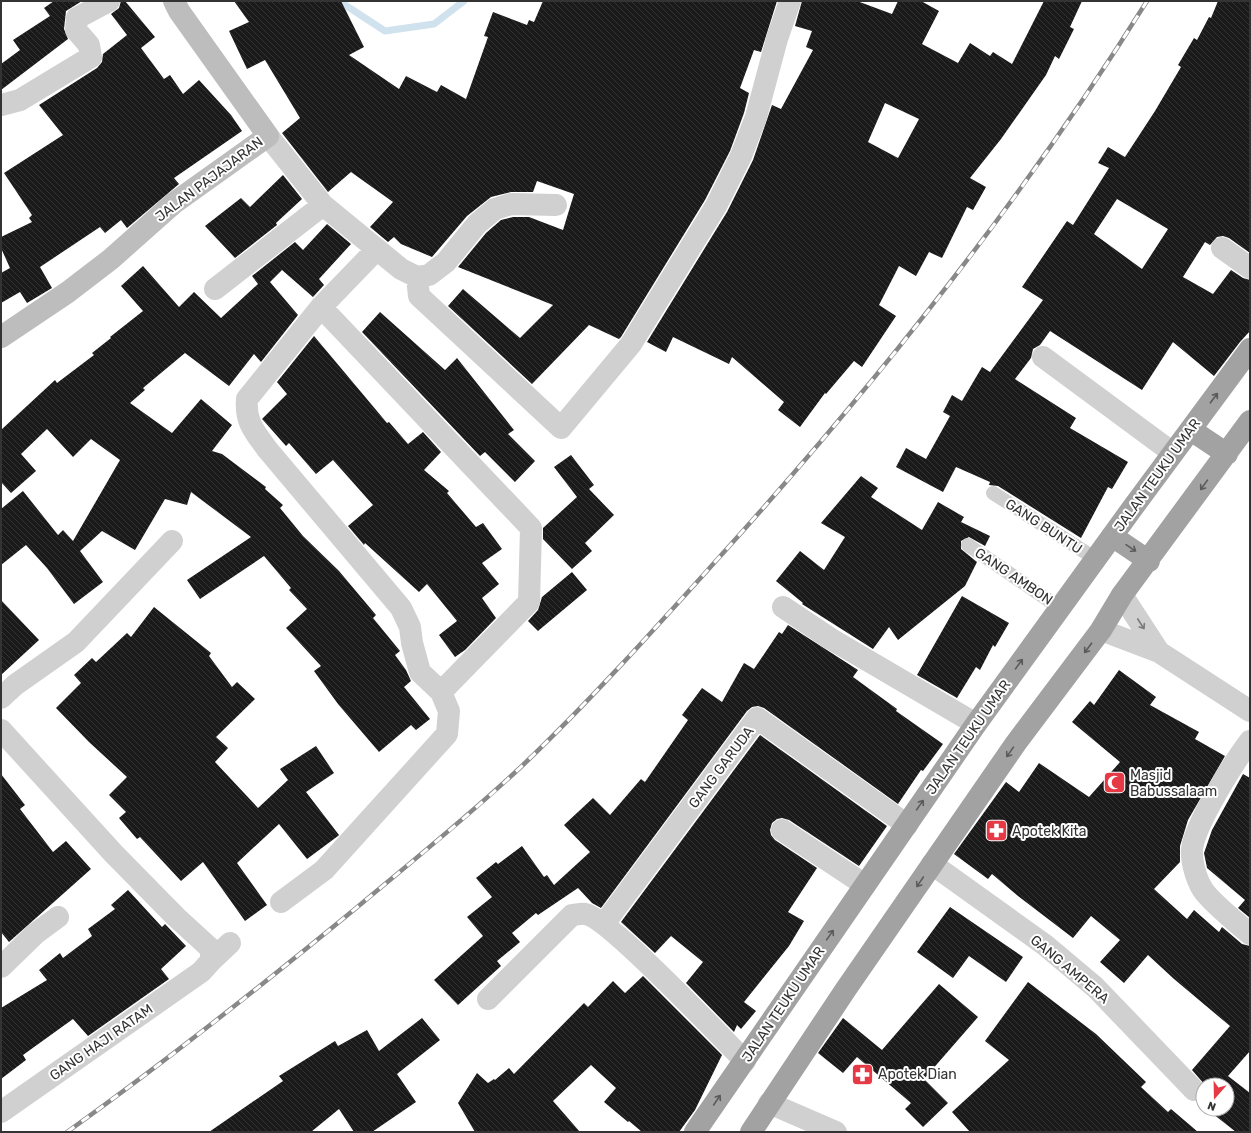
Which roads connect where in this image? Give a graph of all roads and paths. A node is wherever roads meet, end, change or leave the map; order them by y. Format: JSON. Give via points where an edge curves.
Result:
{"nodes":[{"id":1,"x":109,"y":1,"type":"edge"},
{"id":2,"x":174,"y":1,"type":"edge"},
{"id":3,"x":790,"y":1,"type":"edge"},
{"id":4,"x":1,"y":105,"type":"edge"},
{"id":5,"x":268,"y":136,"type":"junction"},
{"id":6,"x":323,"y":205,"type":"junction"},
{"id":7,"x":556,"y":205,"type":"dead end"},
{"id":8,"x":1222,"y":248,"type":"dead end"},
{"id":9,"x":376,"y":250,"type":"junction"},
{"id":10,"x":1250,"y":268,"type":"edge"},
{"id":11,"x":417,"y":277,"type":"junction"},
{"id":12,"x":215,"y":289,"type":"dead end"},
{"id":13,"x":322,"y":307,"type":"junction"},
{"id":14,"x":1,"y":337,"type":"edge"},
{"id":15,"x":1250,"y":349,"type":"edge"},
{"id":16,"x":1042,"y":357,"type":"dead end"},
{"id":17,"x":1250,"y":421,"type":"edge"},
{"id":18,"x":1190,"y":430,"type":"junction"},
{"id":19,"x":1173,"y":453,"type":"junction"},
{"id":20,"x":1227,"y":454,"type":"junction"},
{"id":21,"x":993,"y":493,"type":"dead end"},
{"id":22,"x":1112,"y":536,"type":"junction"},
{"id":23,"x":172,"y":540,"type":"dead end"},
{"id":24,"x":968,"y":545,"type":"dead end"},
{"id":25,"x":1096,"y":559,"type":"junction"},
{"id":26,"x":1149,"y":561,"type":"junction"},
{"id":27,"x":1122,"y":595,"type":"junction"},
{"id":28,"x":783,"y":607,"type":"dead end"},
{"id":29,"x":1060,"y":608,"type":"junction"},
{"id":30,"x":1101,"y":630,"type":"junction"},
{"id":31,"x":1159,"y":652,"type":"junction"},
{"id":32,"x":441,"y":692,"type":"junction"},
{"id":33,"x":1,"y":698,"type":"edge"},
{"id":34,"x":1250,"y":711,"type":"edge"},
{"id":35,"x":976,"y":724,"type":"junction"},
{"id":36,"x":1,"y":730,"type":"edge"},
{"id":37,"x":1250,"y":741,"type":"edge"},
{"id":38,"x":907,"y":825,"type":"junction"},
{"id":39,"x":782,"y":830,"type":"dead end"},
{"id":40,"x":932,"y":864,"type":"junction"},
{"id":41,"x":865,"y":885,"type":"junction"},
{"id":42,"x":282,"y":902,"type":"dead end"},
{"id":43,"x":58,"y":917,"type":"dead end"},
{"id":44,"x":604,"y":924,"type":"junction"},
{"id":45,"x":1250,"y":934,"type":"edge"},
{"id":46,"x":230,"y":943,"type":"dead end"},
{"id":47,"x":206,"y":966,"type":"junction"},
{"id":48,"x":1,"y":967,"type":"edge"},
{"id":49,"x":488,"y":999,"type":"dead end"},
{"id":50,"x":745,"y":1061,"type":"junction"},
{"id":51,"x":1194,"y":1090,"type":"dead end"},
{"id":52,"x":769,"y":1104,"type":"junction"},
{"id":53,"x":1,"y":1112,"type":"edge"},
{"id":54,"x":695,"y":1132,"type":"edge"},
{"id":55,"x":751,"y":1132,"type":"edge"},
{"id":56,"x":836,"y":1132,"type":"edge"}],
"edges":[{"from":1,"to":4,"type":"street","via":[[77,18],[76,30],[89,45],[91,57],[20,100]]},
{"from":2,"to":5,"type":"main road","name":"JALAN PAJAJARAN"},
{"from":3,"to":11,"type":"street","via":[[777,38],[756,117],[741,156],[716,206],[631,344],[561,428],[419,296]]},
{"from":5,"to":6,"type":"street"},
{"from":5,"to":14,"type":"main road","name":"JALAN PAJAJARAN","via":[[174,203],[111,259],[68,292]]},
{"from":6,"to":9,"type":"street"},
{"from":6,"to":12,"type":"street"},
{"from":7,"to":11,"type":"street","via":[[511,204],[495,209],[477,224],[446,262],[429,275]]},
{"from":8,"to":10,"type":"street"},
{"from":9,"to":11,"type":"street","via":[[401,269]]},
{"from":9,"to":13,"type":"street"},
{"from":13,"to":32,"type":"street","via":[[247,399],[246,413],[267,449],[401,608],[410,627],[420,672]]},
{"from":13,"to":32,"type":"street","via":[[531,528],[529,602]]},
{"from":18,"to":15,"type":"highway","name":"JALAN TEUKU UMAR","one_way":true},
{"from":16,"to":19,"type":"street"},
{"from":17,"to":20,"type":"highway"},
{"from":18,"to":19,"type":"highway","name":"JALAN TEUKU UMAR"},
{"from":18,"to":20,"type":"highway"},
{"from":19,"to":22,"type":"highway","name":"JALAN TEUKU UMAR"},
{"from":20,"to":26,"type":"highway","one_way":true},
{"from":21,"to":25,"type":"lane","name":"GANG BUNTU"},
{"from":22,"to":25,"type":"highway","name":"JALAN TEUKU UMAR"},
{"from":22,"to":26,"type":"highway","one_way":true},
{"from":23,"to":33,"type":"street","via":[[76,642],[15,685]]},
{"from":24,"to":29,"type":"lane","name":"GANG AMBON"},
{"from":25,"to":29,"type":"highway","name":"JALAN TEUKU UMAR"},
{"from":26,"to":27,"type":"highway"},
{"from":27,"to":30,"type":"highway"},
{"from":27,"to":31,"type":"street","one_way":true},
{"from":28,"to":35,"type":"street","via":[[831,639]]},
{"from":35,"to":29,"type":"highway","name":"JALAN TEUKU UMAR","one_way":true},
{"from":30,"to":31,"type":"street"},
{"from":30,"to":40,"type":"highway","one_way":true,"via":[[1016,743]]},
{"from":31,"to":34,"type":"street"},
{"from":32,"to":42,"type":"street","via":[[449,711],[447,734],[324,870]]},
{"from":38,"to":35,"type":"highway","name":"JALAN TEUKU UMAR","one_way":true},
{"from":36,"to":47,"type":"street","via":[[114,854],[211,949]]},
{"from":37,"to":45,"type":"street","via":[[1234,763],[1201,825],[1192,848],[1194,868],[1203,890]]},
{"from":38,"to":41,"type":"highway","name":"JALAN TEUKU UMAR"},
{"from":38,"to":44,"type":"street","name":"GANG GARUDA","via":[[757,718]]},
{"from":39,"to":41,"type":"street"},
{"from":40,"to":51,"type":"street","name":"GANG AMPERA","via":[[1045,945],[1095,987]]},
{"from":40,"to":52,"type":"highway","one_way":true},
{"from":50,"to":41,"type":"highway","name":"JALAN TEUKU UMAR","one_way":true},
{"from":43,"to":48,"type":"street","via":[[35,934]]},
{"from":44,"to":49,"type":"street","via":[[585,914],[572,915]]},
{"from":44,"to":50,"type":"street"},
{"from":46,"to":47,"type":"street","name":"GANG HAJI RATAM"},
{"from":47,"to":53,"type":"street","name":"GANG HAJI RATAM"},
{"from":54,"to":50,"type":"highway","name":"JALAN TEUKU UMAR","one_way":true},
{"from":52,"to":55,"type":"highway"},
{"from":52,"to":56,"type":"street"}]}
